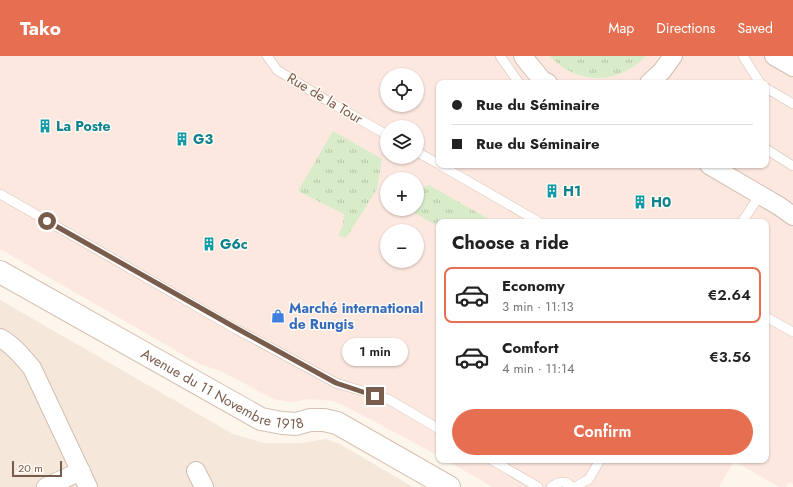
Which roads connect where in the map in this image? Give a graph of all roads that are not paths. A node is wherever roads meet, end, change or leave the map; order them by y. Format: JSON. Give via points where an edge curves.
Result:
{"nodes":[{"id":1,"x":267,"y":56,"type":"edge"},
{"id":2,"x":500,"y":56,"type":"edge"},
{"id":3,"x":523,"y":56,"type":"edge"},
{"id":4,"x":673,"y":56,"type":"edge"},
{"id":5,"x":743,"y":56,"type":"edge"},
{"id":6,"x":774,"y":56,"type":"edge"},
{"id":7,"x":793,"y":67,"type":"edge"},
{"id":8,"x":518,"y":80,"type":"edge"},
{"id":9,"x":542,"y":80,"type":"edge"},
{"id":10,"x":651,"y":80,"type":"edge"},
{"id":11,"x":758,"y":80,"type":"edge"},
{"id":12,"x":769,"y":90,"type":"edge"},
{"id":13,"x":793,"y":104,"type":"edge"},
{"id":14,"x":380,"y":131,"type":"edge"},
{"id":15,"x":769,"y":151,"type":"edge"},
{"id":16,"x":424,"y":156,"type":"edge"},
{"id":17,"x":436,"y":163,"type":"edge"},
{"id":18,"x":793,"y":166,"type":"edge"},
{"id":19,"x":445,"y":168,"type":"edge"},
{"id":20,"x":714,"y":168,"type":"edge"},
{"id":21,"x":0,"y":194,"type":"edge"},
{"id":22,"x":760,"y":195,"type":"junction"},
{"id":23,"x":793,"y":216,"type":"edge"},
{"id":24,"x":535,"y":219,"type":"edge"},
{"id":25,"x":744,"y":219,"type":"edge"},
{"id":26,"x":0,"y":272,"type":"edge"},
{"id":27,"x":769,"y":318,"type":"edge"},
{"id":28,"x":793,"y":332,"type":"edge"},
{"id":29,"x":0,"y":338,"type":"edge"},
{"id":30,"x":436,"y":427,"type":"edge"},
{"id":31,"x":497,"y":463,"type":"edge"},
{"id":32,"x":598,"y":463,"type":"edge"},
{"id":33,"x":196,"y":471,"type":"dead end"},
{"id":34,"x":85,"y":479,"type":"edge"},
{"id":35,"x":46,"y":487,"type":"edge"},
{"id":36,"x":204,"y":487,"type":"edge"},
{"id":37,"x":449,"y":487,"type":"edge"},
{"id":38,"x":538,"y":487,"type":"edge"},
{"id":39,"x":551,"y":487,"type":"edge"},
{"id":40,"x":572,"y":487,"type":"edge"},
{"id":41,"x":576,"y":487,"type":"edge"}],
"edges":[{"from":1,"to":14,"type":"lane","name":"Rue de la Tour","via":[[277,70]]},
{"from":2,"to":8,"type":"lane"},
{"from":3,"to":9,"type":"street"},
{"from":4,"to":10,"type":"street"},
{"from":5,"to":11,"type":"lane"},
{"from":6,"to":7,"type":"street"},
{"from":12,"to":13,"type":"lane"},
{"from":15,"to":18,"type":"lane"},
{"from":16,"to":17,"type":"lane"},
{"from":19,"to":24,"type":"lane"},
{"from":20,"to":22,"type":"street"},
{"from":21,"to":30,"type":"lane","via":[[336,383],[388,400]]},
{"from":22,"to":23,"type":"street"},
{"from":22,"to":25,"type":"lane"},
{"from":26,"to":37,"type":"main road","name":"Avenue du 11 Novembre 1918","via":[[261,419],[282,424],[310,420],[337,423]]},
{"from":27,"to":28,"type":"lane"},
{"from":29,"to":34,"type":"street","via":[[21,353],[32,368]]},
{"from":31,"to":38,"type":"lane"},
{"from":32,"to":41,"type":"lane","via":[[589,479]]},
{"from":33,"to":36,"type":"street"},
{"from":34,"to":35,"type":"street"},
{"from":39,"to":40,"type":"lane","via":[[566,482]]}]}
